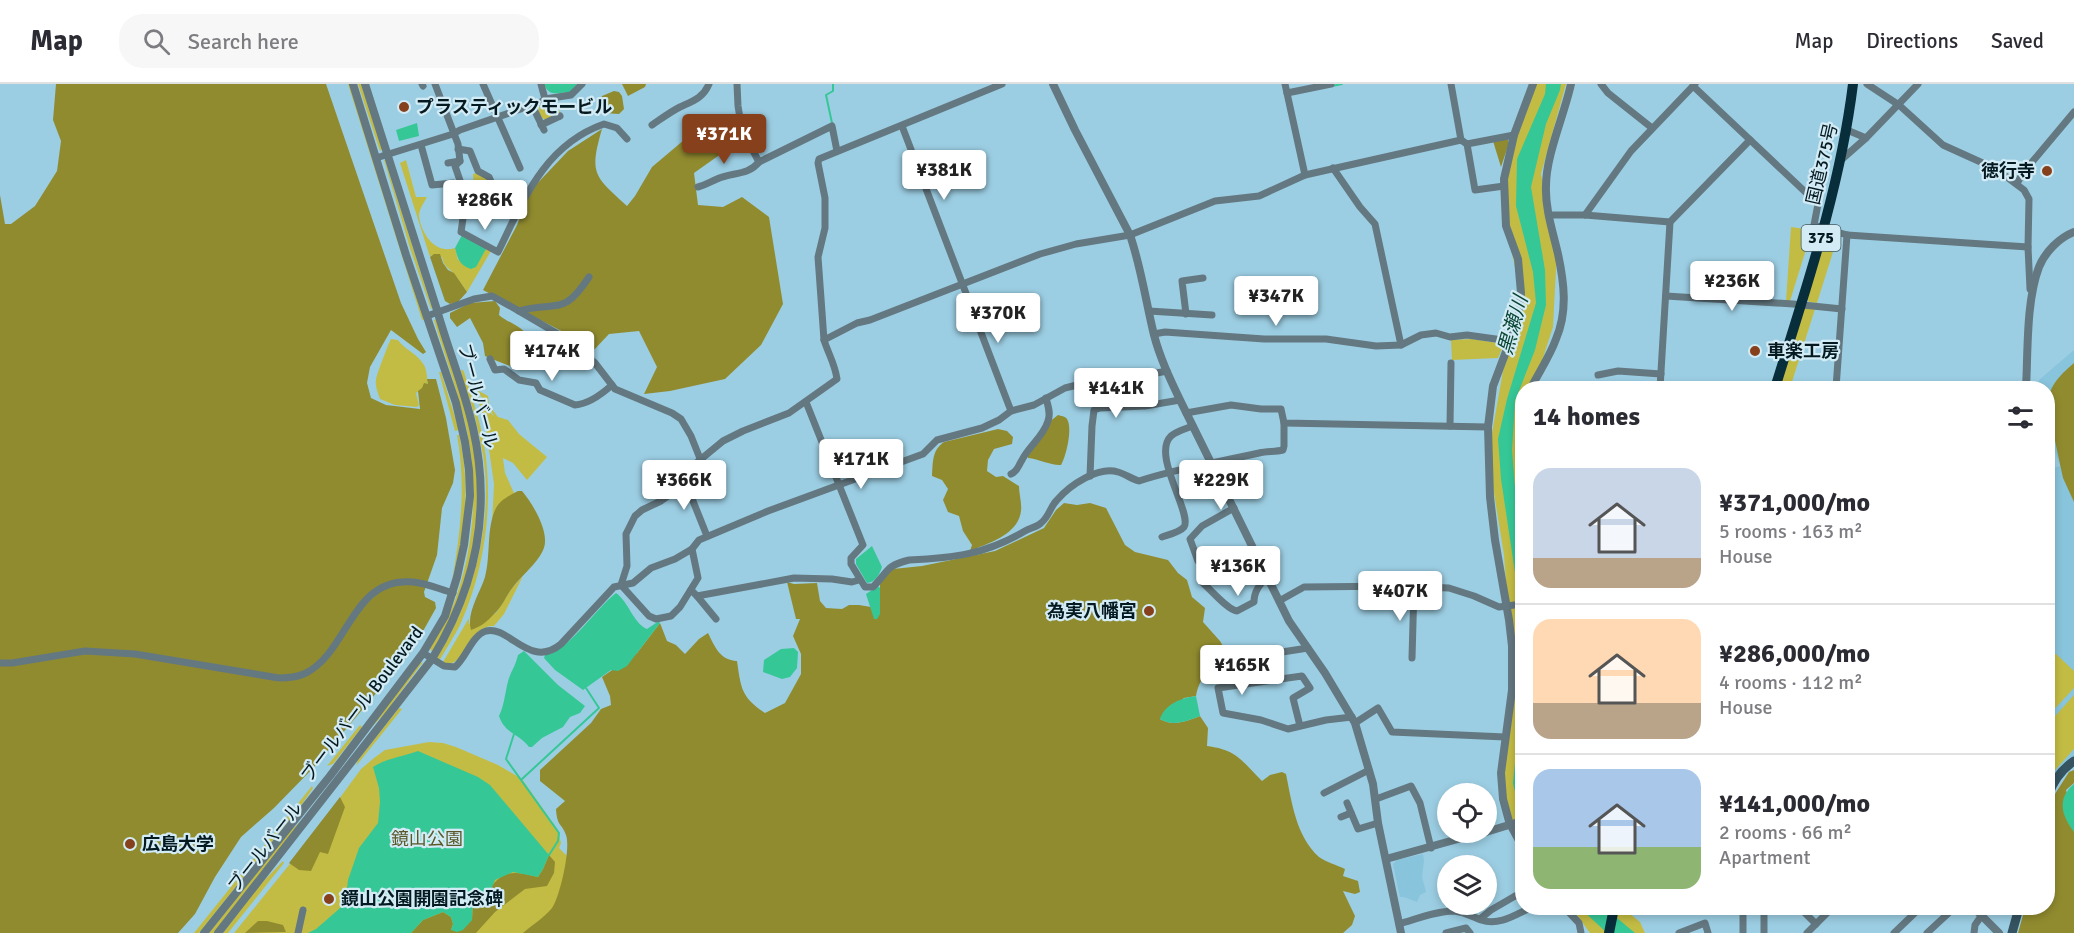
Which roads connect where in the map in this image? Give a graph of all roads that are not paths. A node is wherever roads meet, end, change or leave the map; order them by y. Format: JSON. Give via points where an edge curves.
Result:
{"nodes":[{"id":1,"x":353,"y":84,"type":"edge"},
{"id":2,"x":365,"y":84,"type":"edge"},
{"id":3,"x":436,"y":84,"type":"edge"},
{"id":4,"x":483,"y":84,"type":"edge"},
{"id":5,"x":541,"y":84,"type":"edge"},
{"id":6,"x":582,"y":84,"type":"edge"},
{"id":7,"x":709,"y":84,"type":"edge"},
{"id":8,"x":737,"y":84,"type":"edge"},
{"id":9,"x":1002,"y":84,"type":"edge"},
{"id":10,"x":1053,"y":84,"type":"edge"},
{"id":11,"x":1285,"y":84,"type":"edge"},
{"id":12,"x":1331,"y":84,"type":"edge"},
{"id":13,"x":1451,"y":84,"type":"edge"},
{"id":14,"x":1533,"y":84,"type":"edge"},
{"id":15,"x":1571,"y":84,"type":"edge"},
{"id":16,"x":1601,"y":84,"type":"edge"},
{"id":17,"x":1853,"y":84,"type":"edge"},
{"id":18,"x":1867,"y":84,"type":"edge"},
{"id":19,"x":1918,"y":84,"type":"edge"},
{"id":20,"x":1694,"y":85,"type":"edge"},
{"id":21,"x":1287,"y":93,"type":"junction"},
{"id":22,"x":545,"y":99,"type":"junction"},
{"id":23,"x":532,"y":105,"type":"junction"},
{"id":24,"x":1899,"y":105,"type":"junction"},
{"id":25,"x":2074,"y":112,"type":"edge"},
{"id":26,"x":560,"y":116,"type":"dead end"},
{"id":27,"x":498,"y":117,"type":"junction"},
{"id":28,"x":652,"y":125,"type":"dead end"},
{"id":29,"x":902,"y":126,"type":"junction"},
{"id":30,"x":1652,"y":128,"type":"junction"},
{"id":31,"x":1847,"y":130,"type":"junction"},
{"id":32,"x":453,"y":134,"type":"junction"},
{"id":33,"x":1514,"y":135,"type":"junction"},
{"id":34,"x":1866,"y":138,"type":"junction"},
{"id":35,"x":627,"y":139,"type":"dead end"},
{"id":36,"x":1750,"y":140,"type":"junction"},
{"id":37,"x":1464,"y":142,"type":"junction"},
{"id":38,"x":421,"y":145,"type":"junction"},
{"id":39,"x":458,"y":149,"type":"junction"},
{"id":40,"x":837,"y":151,"type":"junction"},
{"id":41,"x":388,"y":155,"type":"junction"},
{"id":42,"x":376,"y":158,"type":"junction"},
{"id":43,"x":1841,"y":160,"type":"junction"},
{"id":44,"x":448,"y":162,"type":"dead end"},
{"id":45,"x":460,"y":162,"type":"junction"},
{"id":46,"x":759,"y":162,"type":"junction"},
{"id":47,"x":520,"y":168,"type":"dead end"},
{"id":48,"x":1333,"y":168,"type":"junction"},
{"id":49,"x":1305,"y":175,"type":"junction"},
{"id":50,"x":453,"y":183,"type":"dead end"},
{"id":51,"x":2017,"y":184,"type":"junction"},
{"id":52,"x":1504,"y":186,"type":"junction"},
{"id":53,"x":698,"y":187,"type":"dead end"},
{"id":54,"x":490,"y":212,"type":"dead end"},
{"id":55,"x":1549,"y":215,"type":"junction"},
{"id":56,"x":1585,"y":215,"type":"junction"},
{"id":57,"x":1670,"y":222,"type":"junction"},
{"id":58,"x":1824,"y":228,"type":"junction"},
{"id":59,"x":2074,"y":232,"type":"edge"},
{"id":60,"x":1131,"y":234,"type":"junction"},
{"id":61,"x":1847,"y":235,"type":"junction"},
{"id":62,"x":2028,"y":247,"type":"junction"},
{"id":63,"x":589,"y":277,"type":"dead end"},
{"id":64,"x":1203,"y":278,"type":"dead end"},
{"id":65,"x":962,"y":285,"type":"junction"},
{"id":66,"x":1666,"y":296,"type":"junction"},
{"id":67,"x":1801,"y":304,"type":"junction"},
{"id":68,"x":2031,"y":304,"type":"junction"},
{"id":69,"x":1842,"y":309,"type":"junction"},
{"id":70,"x":519,"y":311,"type":"junction"},
{"id":71,"x":1149,"y":311,"type":"junction"},
{"id":72,"x":437,"y":313,"type":"junction"},
{"id":73,"x":1186,"y":314,"type":"junction"},
{"id":74,"x":1212,"y":315,"type":"dead end"},
{"id":75,"x":427,"y":316,"type":"junction"},
{"id":76,"x":1154,"y":334,"type":"junction"},
{"id":77,"x":824,"y":340,"type":"junction"},
{"id":78,"x":1510,"y":340,"type":"junction"},
{"id":79,"x":1401,"y":345,"type":"junction"},
{"id":80,"x":490,"y":359,"type":"dead end"},
{"id":81,"x":1451,"y":363,"type":"dead end"},
{"id":82,"x":1167,"y":371,"type":"junction"},
{"id":83,"x":1661,"y":374,"type":"junction"},
{"id":84,"x":1598,"y":375,"type":"dead end"},
{"id":85,"x":1535,"y":381,"type":"edge"},
{"id":86,"x":1660,"y":381,"type":"edge"},
{"id":87,"x":1777,"y":381,"type":"edge"},
{"id":88,"x":1837,"y":381,"type":"edge"},
{"id":89,"x":2026,"y":381,"type":"edge"},
{"id":90,"x":612,"y":385,"type":"junction"},
{"id":91,"x":1046,"y":398,"type":"junction"},
{"id":92,"x":1180,"y":400,"type":"junction"},
{"id":93,"x":806,"y":402,"type":"junction"},
{"id":94,"x":1011,"y":411,"type":"junction"},
{"id":95,"x":1186,"y":413,"type":"junction"},
{"id":96,"x":1284,"y":423,"type":"junction"},
{"id":97,"x":1193,"y":426,"type":"junction"},
{"id":98,"x":1450,"y":426,"type":"junction"},
{"id":99,"x":1488,"y":427,"type":"junction"},
{"id":100,"x":701,"y":460,"type":"junction"},
{"id":101,"x":1212,"y":463,"type":"junction"},
{"id":102,"x":1170,"y":473,"type":"junction"},
{"id":103,"x":1011,"y":474,"type":"dead end"},
{"id":104,"x":683,"y":476,"type":"junction"},
{"id":105,"x":1090,"y":476,"type":"junction"},
{"id":106,"x":840,"y":485,"type":"junction"},
{"id":107,"x":1234,"y":508,"type":"junction"},
{"id":108,"x":707,"y":536,"type":"junction"},
{"id":109,"x":1162,"y":537,"type":"dead end"},
{"id":110,"x":692,"y":549,"type":"junction"},
{"id":111,"x":1203,"y":566,"type":"dead end"},
{"id":112,"x":1268,"y":576,"type":"junction"},
{"id":113,"x":859,"y":580,"type":"junction"},
{"id":114,"x":1203,"y":583,"type":"dead end"},
{"id":115,"x":621,"y":585,"type":"junction"},
{"id":116,"x":1414,"y":587,"type":"junction"},
{"id":117,"x":691,"y":590,"type":"junction"},
{"id":118,"x":453,"y":593,"type":"junction"},
{"id":119,"x":697,"y":596,"type":"junction"},
{"id":120,"x":1279,"y":601,"type":"junction"},
{"id":121,"x":1515,"y":605,"type":"edge"},
{"id":122,"x":1508,"y":606,"type":"junction"},
{"id":123,"x":716,"y":619,"type":"dead end"},
{"id":124,"x":1308,"y":648,"type":"junction"},
{"id":125,"x":423,"y":653,"type":"junction"},
{"id":126,"x":1412,"y":658,"type":"dead end"},
{"id":127,"x":432,"y":659,"type":"junction"},
{"id":128,"x":0,"y":663,"type":"edge"},
{"id":129,"x":1265,"y":680,"type":"junction"},
{"id":130,"x":1353,"y":720,"type":"junction"},
{"id":131,"x":1300,"y":726,"type":"junction"},
{"id":132,"x":1505,"y":737,"type":"junction"},
{"id":133,"x":2074,"y":760,"type":"edge"},
{"id":134,"x":1369,"y":770,"type":"junction"},
{"id":135,"x":2055,"y":779,"type":"edge"},
{"id":136,"x":1324,"y":793,"type":"dead end"},
{"id":137,"x":1376,"y":799,"type":"junction"},
{"id":138,"x":1347,"y":803,"type":"dead end"},
{"id":139,"x":1351,"y":813,"type":"junction"},
{"id":140,"x":1341,"y":817,"type":"dead end"},
{"id":141,"x":1378,"y":823,"type":"junction"},
{"id":142,"x":1515,"y":823,"type":"edge"},
{"id":143,"x":1510,"y":825,"type":"junction"},
{"id":144,"x":1497,"y":829,"type":"edge"},
{"id":145,"x":1515,"y":834,"type":"edge"},
{"id":146,"x":1448,"y":843,"type":"edge"},
{"id":147,"x":1431,"y":848,"type":"junction"},
{"id":148,"x":1386,"y":859,"type":"junction"},
{"id":149,"x":1515,"y":896,"type":"edge"},
{"id":150,"x":303,"y":910,"type":"dead end"},
{"id":151,"x":1516,"y":915,"type":"edge"},
{"id":152,"x":1571,"y":915,"type":"edge"},
{"id":153,"x":1613,"y":915,"type":"edge"},
{"id":154,"x":1743,"y":915,"type":"edge"},
{"id":155,"x":1764,"y":915,"type":"edge"},
{"id":156,"x":1807,"y":915,"type":"edge"},
{"id":157,"x":1825,"y":915,"type":"edge"},
{"id":158,"x":1913,"y":915,"type":"edge"},
{"id":159,"x":1946,"y":915,"type":"edge"},
{"id":160,"x":1982,"y":915,"type":"joint"},
{"id":161,"x":2017,"y":915,"type":"edge"},
{"id":162,"x":1480,"y":920,"type":"junction"},
{"id":163,"x":1816,"y":924,"type":"junction"},
{"id":164,"x":1400,"y":928,"type":"edge"},
{"id":165,"x":204,"y":933,"type":"edge"},
{"id":166,"x":218,"y":933,"type":"edge"},
{"id":167,"x":298,"y":933,"type":"edge"},
{"id":168,"x":1446,"y":933,"type":"edge"},
{"id":169,"x":1470,"y":933,"type":"edge"},
{"id":170,"x":1581,"y":933,"type":"edge"},
{"id":171,"x":1609,"y":933,"type":"edge"},
{"id":172,"x":1680,"y":933,"type":"edge"},
{"id":173,"x":1708,"y":933,"type":"edge"},
{"id":174,"x":1743,"y":933,"type":"edge"},
{"id":175,"x":1764,"y":933,"type":"edge"},
{"id":176,"x":1807,"y":933,"type":"edge"},
{"id":177,"x":1894,"y":933,"type":"edge"},
{"id":178,"x":1927,"y":933,"type":"edge"},
{"id":179,"x":1974,"y":933,"type":"edge"},
{"id":180,"x":1999,"y":933,"type":"edge"},
{"id":181,"x":2012,"y":933,"type":"edge"}],
"edges":[{"from":1,"to":42,"type":"street","name":"ブールバール Boulevard"},
{"from":2,"to":41,"type":"street","name":"ブールバール"},
{"from":3,"to":32,"type":"street"},
{"from":4,"to":27,"type":"street"},
{"from":5,"to":22,"type":"street"},
{"from":6,"to":22,"type":"street","via":[[571,95]]},
{"from":7,"to":28,"type":"street","via":[[694,102]]},
{"from":8,"to":46,"type":"street","via":[[742,130]]},
{"from":9,"to":29,"type":"street"},
{"from":10,"to":60,"type":"street"},
{"from":11,"to":21,"type":"street"},
{"from":12,"to":21,"type":"street"},
{"from":13,"to":37,"type":"street"},
{"from":14,"to":33,"type":"street"},
{"from":15,"to":55,"type":"street","via":[[1548,168],[1545,186]]},
{"from":16,"to":30,"type":"street"},
{"from":17,"to":31,"type":"highway","name":"国道375号","number":"375"},
{"from":18,"to":24,"type":"street"},
{"from":19,"to":24,"type":"street"},
{"from":20,"to":30,"type":"street"},
{"from":20,"to":36,"type":"street"},
{"from":21,"to":49,"type":"street"},
{"from":22,"to":23,"type":"street"},
{"from":23,"to":26,"type":"street","via":[[542,128]]},
{"from":23,"to":27,"type":"street"},
{"from":24,"to":34,"type":"street"},
{"from":24,"to":51,"type":"street","via":[[1943,145],[1996,169]]},
{"from":25,"to":51,"type":"street"},
{"from":27,"to":32,"type":"street"},
{"from":27,"to":47,"type":"street"},
{"from":29,"to":40,"type":"street"},
{"from":29,"to":65,"type":"street"},
{"from":30,"to":56,"type":"street"},
{"from":31,"to":34,"type":"street"},
{"from":31,"to":43,"type":"highway","name":"国道375号","number":"375"},
{"from":32,"to":38,"type":"street"},
{"from":32,"to":39,"type":"street"},
{"from":33,"to":37,"type":"street"},
{"from":33,"to":52,"type":"street"},
{"from":34,"to":43,"type":"street"},
{"from":35,"to":45,"type":"street","via":[[616,128],[603,124],[565,146],[531,184],[498,252],[461,232],[466,198],[455,166]]},
{"from":36,"to":57,"type":"street"},
{"from":36,"to":58,"type":"street","via":[[1818,204],[1814,225]]},
{"from":37,"to":48,"type":"street"},
{"from":37,"to":52,"type":"street","via":[[1475,190]]},
{"from":38,"to":41,"type":"street"},
{"from":38,"to":50,"type":"street","via":[[432,185]]},
{"from":39,"to":45,"type":"street"},
{"from":39,"to":54,"type":"street","via":[[470,151],[478,171],[489,177],[497,195]]},
{"from":40,"to":46,"type":"street","via":[[832,126]]},
{"from":40,"to":77,"type":"street","via":[[821,157],[818,163],[825,198],[825,228],[818,256]]},
{"from":41,"to":42,"type":"street"},
{"from":41,"to":72,"type":"street","name":"ブールバール"},
{"from":42,"to":75,"type":"street","name":"ブールバール Boulevard"},
{"from":43,"to":58,"type":"highway","name":"国道375号","number":"375"},
{"from":44,"to":45,"type":"street"},
{"from":46,"to":53,"type":"street","via":[[748,172]]},
{"from":48,"to":49,"type":"street"},
{"from":48,"to":79,"type":"street","via":[[1375,224]]},
{"from":49,"to":60,"type":"street","via":[[1259,196],[1215,201]]},
{"from":51,"to":62,"type":"street","via":[[2030,199]]},
{"from":52,"to":78,"type":"street","via":[[1506,226],[1518,259],[1521,293],[1518,320]]},
{"from":55,"to":56,"type":"street"},
{"from":55,"to":85,"type":"street","via":[[1565,295],[1557,339]]},
{"from":56,"to":57,"type":"street"},
{"from":57,"to":66,"type":"street"},
{"from":58,"to":61,"type":"street"},
{"from":58,"to":67,"type":"highway","name":"国道375号","number":"375"},
{"from":59,"to":68,"type":"street","via":[[2052,246],[2039,267]]},
{"from":60,"to":65,"type":"street","via":[[1040,254]]},
{"from":60,"to":71,"type":"street"},
{"from":61,"to":62,"type":"street"},
{"from":61,"to":69,"type":"street"},
{"from":62,"to":68,"type":"street"},
{"from":63,"to":70,"type":"street","via":[[570,301],[559,307]]},
{"from":64,"to":73,"type":"street","via":[[1182,281]]},
{"from":65,"to":77,"type":"street","via":[[857,323]]},
{"from":65,"to":94,"type":"street"},
{"from":66,"to":67,"type":"street"},
{"from":66,"to":83,"type":"street"},
{"from":67,"to":69,"type":"street"},
{"from":67,"to":87,"type":"highway","name":"国道375号","number":"375"},
{"from":68,"to":89,"type":"street"},
{"from":69,"to":88,"type":"street"},
{"from":70,"to":72,"type":"street","via":[[492,296]]},
{"from":70,"to":90,"type":"street","via":[[570,341]]},
{"from":71,"to":73,"type":"street"},
{"from":71,"to":76,"type":"street"},
{"from":72,"to":75,"type":"street"},
{"from":72,"to":127,"type":"street","name":"ブールバール","via":[[472,425],[482,485],[479,529],[469,578],[454,620]]},
{"from":73,"to":74,"type":"street"},
{"from":75,"to":118,"type":"street","name":"ブールバール Boulevard","via":[[456,403],[469,470],[468,518]]},
{"from":76,"to":79,"type":"street"},
{"from":76,"to":82,"type":"street"},
{"from":77,"to":93,"type":"street","via":[[837,379]]},
{"from":78,"to":79,"type":"street","via":[[1436,333]]},
{"from":78,"to":99,"type":"street","via":[[1492,386]]},
{"from":80,"to":90,"type":"street","via":[[495,370],[504,369],[519,380],[536,383],[540,390],[575,405],[597,397]]},
{"from":81,"to":98,"type":"street"},
{"from":82,"to":91,"type":"street","via":[[1136,377],[1107,391],[1077,385]]},
{"from":82,"to":92,"type":"street"},
{"from":83,"to":84,"type":"street","via":[[1618,371]]},
{"from":83,"to":86,"type":"street"},
{"from":90,"to":100,"type":"street","via":[[681,419]]},
{"from":91,"to":94,"type":"street"},
{"from":91,"to":103,"type":"street","via":[[1049,420],[1017,471]]},
{"from":92,"to":95,"type":"street"},
{"from":92,"to":105,"type":"street","via":[[1094,410]]},
{"from":93,"to":100,"type":"street","via":[[723,441]]},
{"from":93,"to":106,"type":"street"},
{"from":94,"to":106,"type":"street","via":[[982,428],[937,440],[923,454]]},
{"from":95,"to":96,"type":"street","via":[[1231,405],[1281,409]]},
{"from":95,"to":97,"type":"street"},
{"from":96,"to":98,"type":"street"},
{"from":96,"to":101,"type":"street","via":[[1283,450]]},
{"from":97,"to":101,"type":"street"},
{"from":97,"to":102,"type":"street","via":[[1179,431],[1167,442]]},
{"from":98,"to":99,"type":"street"},
{"from":99,"to":122,"type":"street","via":[[1490,497]]},
{"from":100,"to":104,"type":"street"},
{"from":101,"to":102,"type":"street"},
{"from":101,"to":107,"type":"street"},
{"from":102,"to":105,"type":"street","via":[[1139,481],[1119,472]]},
{"from":102,"to":109,"type":"street","via":[[1185,524]]},
{"from":104,"to":108,"type":"street"},
{"from":104,"to":115,"type":"street","via":[[675,491],[642,510],[631,524],[626,534],[627,566]]},
{"from":105,"to":113,"type":"street","via":[[1057,499],[1041,524],[1010,541],[977,553],[898,562],[888,567],[873,586],[865,587]]},
{"from":106,"to":108,"type":"street"},
{"from":106,"to":113,"type":"street","via":[[863,545],[851,558]]},
{"from":107,"to":111,"type":"street","via":[[1202,526],[1190,539]]},
{"from":107,"to":112,"type":"street"},
{"from":108,"to":110,"type":"street"},
{"from":110,"to":115,"type":"street","via":[[651,568],[633,583]]},
{"from":110,"to":117,"type":"street","via":[[698,578]]},
{"from":112,"to":114,"type":"street","via":[[1259,585],[1254,602],[1237,611]]},
{"from":112,"to":120,"type":"street"},
{"from":113,"to":119,"type":"street","via":[[794,578]]},
{"from":115,"to":117,"type":"street","via":[[656,619],[671,616]]},
{"from":115,"to":127,"type":"street","via":[[614,587],[552,650],[530,650],[488,631],[479,635],[455,667]]},
{"from":116,"to":120,"type":"street","via":[[1304,587]]},
{"from":116,"to":122,"type":"street","via":[[1449,588],[1499,607]]},
{"from":116,"to":126,"type":"street"},
{"from":117,"to":119,"type":"street"},
{"from":118,"to":125,"type":"street","name":"ブールバール Boulevard","via":[[445,616]]},
{"from":118,"to":128,"type":"street","via":[[412,582],[378,590],[361,604],[318,665],[293,677],[279,678],[135,654],[85,651]]},
{"from":119,"to":123,"type":"street"},
{"from":120,"to":124,"type":"street"},
{"from":121,"to":122,"type":"street"},
{"from":122,"to":132,"type":"street","via":[[1512,690]]},
{"from":124,"to":129,"type":"street","via":[[1263,655]]},
{"from":124,"to":130,"type":"street"},
{"from":125,"to":127,"type":"street"},
{"from":125,"to":165,"type":"street","name":"ブールバール Boulevard"},
{"from":127,"to":166,"type":"street","name":"ブールバール"},
{"from":129,"to":131,"type":"street","via":[[1302,676],[1310,688],[1293,698]]},
{"from":129,"to":131,"type":"street","via":[[1218,688],[1223,713],[1288,729]]},
{"from":130,"to":131,"type":"street","via":[[1326,720]]},
{"from":130,"to":132,"type":"street","via":[[1378,708],[1392,732]]},
{"from":130,"to":134,"type":"street"},
{"from":132,"to":143,"type":"street","via":[[1501,773]]},
{"from":133,"to":135,"type":"main road"},
{"from":134,"to":136,"type":"street"},
{"from":134,"to":137,"type":"street"},
{"from":137,"to":141,"type":"street"},
{"from":137,"to":147,"type":"street","via":[[1411,786],[1420,803]]},
{"from":138,"to":139,"type":"street"},
{"from":139,"to":140,"type":"street"},
{"from":139,"to":141,"type":"street","via":[[1358,829]]},
{"from":141,"to":148,"type":"street"},
{"from":142,"to":143,"type":"street"},
{"from":143,"to":144,"type":"street"},
{"from":143,"to":145,"type":"street"},
{"from":146,"to":147,"type":"street"},
{"from":147,"to":148,"type":"street"},
{"from":148,"to":164,"type":"street"},
{"from":149,"to":162,"type":"street"},
{"from":150,"to":167,"type":"street"},
{"from":151,"to":162,"type":"street","via":[[1496,922]]},
{"from":152,"to":170,"type":"street"},
{"from":153,"to":171,"type":"highway"},
{"from":154,"to":174,"type":"street"},
{"from":155,"to":175,"type":"street"},
{"from":156,"to":163,"type":"street"},
{"from":157,"to":163,"type":"street"},
{"from":158,"to":177,"type":"street"},
{"from":159,"to":178,"type":"street"},
{"from":160,"to":179,"type":"street"},
{"from":160,"to":180,"type":"street"},
{"from":161,"to":181,"type":"main road"},
{"from":162,"to":164,"type":"street","via":[[1457,911],[1444,912]]},
{"from":163,"to":176,"type":"street"},
{"from":168,"to":169,"type":"street","via":[[1466,928]]},
{"from":172,"to":173,"type":"street","via":[[1705,922]]}]}
